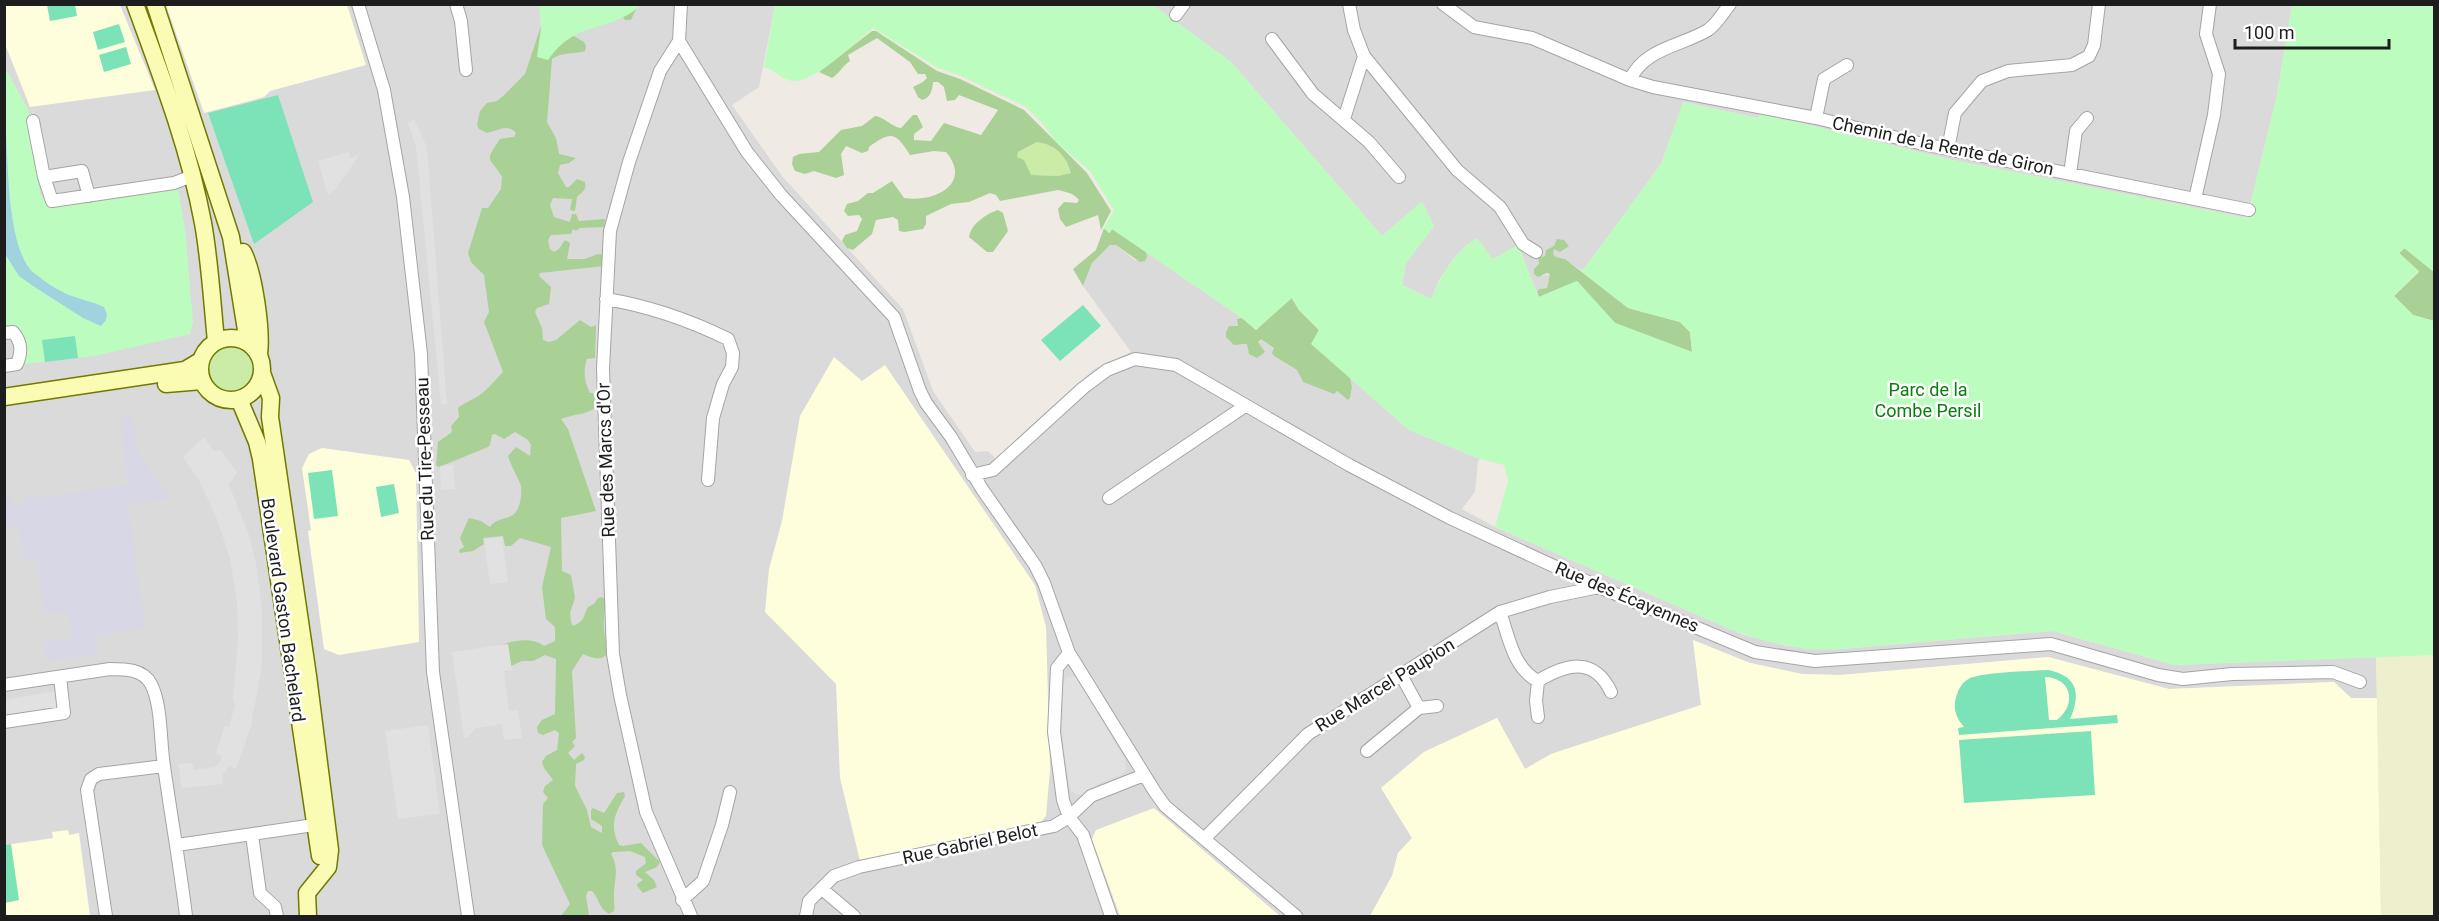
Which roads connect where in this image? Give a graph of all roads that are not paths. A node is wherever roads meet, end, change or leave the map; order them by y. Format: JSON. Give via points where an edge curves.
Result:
{"nodes":[{"id":1,"x":135,"y":4,"type":"edge"},
{"id":2,"x":155,"y":4,"type":"edge"},
{"id":3,"x":358,"y":4,"type":"edge"},
{"id":4,"x":456,"y":4,"type":"edge"},
{"id":5,"x":681,"y":4,"type":"edge"},
{"id":6,"x":1184,"y":4,"type":"edge"},
{"id":7,"x":1349,"y":4,"type":"edge"},
{"id":8,"x":1443,"y":4,"type":"edge"},
{"id":9,"x":1730,"y":4,"type":"edge"},
{"id":10,"x":2099,"y":4,"type":"edge"},
{"id":11,"x":2210,"y":4,"type":"edge"},
{"id":12,"x":1176,"y":15,"type":"dead end"},
{"id":13,"x":1272,"y":39,"type":"dead end"},
{"id":14,"x":679,"y":41,"type":"junction"},
{"id":15,"x":1364,"y":56,"type":"junction"},
{"id":16,"x":1847,"y":65,"type":"dead end"},
{"id":17,"x":466,"y":70,"type":"dead end"},
{"id":18,"x":1630,"y":80,"type":"junction"},
{"id":19,"x":1816,"y":118,"type":"junction"},
{"id":20,"x":2087,"y":118,"type":"dead end"},
{"id":21,"x":1344,"y":119,"type":"junction"},
{"id":22,"x":33,"y":121,"type":"dead end"},
{"id":23,"x":1948,"y":149,"type":"junction"},
{"id":24,"x":2070,"y":174,"type":"junction"},
{"id":25,"x":192,"y":176,"type":"junction"},
{"id":26,"x":44,"y":177,"type":"junction"},
{"id":27,"x":1399,"y":177,"type":"dead end"},
{"id":28,"x":89,"y":196,"type":"junction"},
{"id":29,"x":2195,"y":199,"type":"junction"},
{"id":30,"x":2249,"y":210,"type":"dead end"},
{"id":31,"x":1536,"y":252,"type":"dead end"},
{"id":32,"x":606,"y":299,"type":"junction"},
{"id":33,"x":4,"y":333,"type":"edge"},
{"id":34,"x":216,"y":341,"type":"junction"},
{"id":35,"x":256,"y":350,"type":"junction"},
{"id":36,"x":200,"y":361,"type":"junction"},
{"id":37,"x":4,"y":366,"type":"edge"},
{"id":38,"x":262,"y":374,"type":"junction"},
{"id":39,"x":202,"y":381,"type":"junction"},
{"id":40,"x":246,"y":395,"type":"junction"},
{"id":41,"x":4,"y":397,"type":"edge"},
{"id":42,"x":1245,"y":406,"type":"junction"},
{"id":43,"x":4,"y":408,"type":"edge"},
{"id":44,"x":270,"y":417,"type":"junction"},
{"id":45,"x":972,"y":475,"type":"junction"},
{"id":46,"x":708,"y":480,"type":"dead end"},
{"id":47,"x":1109,"y":498,"type":"dead end"},
{"id":48,"x":1599,"y":586,"type":"junction"},
{"id":49,"x":1500,"y":612,"type":"junction"},
{"id":50,"x":1070,"y":653,"type":"junction"},
{"id":51,"x":1401,"y":675,"type":"junction"},
{"id":52,"x":60,"y":677,"type":"junction"},
{"id":53,"x":1538,"y":681,"type":"junction"},
{"id":54,"x":2360,"y":682,"type":"dead end"},
{"id":55,"x":4,"y":685,"type":"edge"},
{"id":56,"x":1611,"y":692,"type":"dead end"},
{"id":57,"x":1437,"y":706,"type":"dead end"},
{"id":58,"x":1419,"y":708,"type":"junction"},
{"id":59,"x":1538,"y":717,"type":"dead end"},
{"id":60,"x":4,"y":722,"type":"edge"},
{"id":61,"x":1367,"y":751,"type":"dead end"},
{"id":62,"x":164,"y":766,"type":"junction"},
{"id":63,"x":1144,"y":775,"type":"junction"},
{"id":64,"x":730,"y":792,"type":"dead end"},
{"id":65,"x":1069,"y":817,"type":"junction"},
{"id":66,"x":320,"y":824,"type":"junction"},
{"id":67,"x":252,"y":835,"type":"junction"},
{"id":68,"x":1204,"y":838,"type":"junction"},
{"id":69,"x":177,"y":845,"type":"junction"},
{"id":70,"x":822,"y":889,"type":"junction"},
{"id":71,"x":682,"y":900,"type":"junction"},
{"id":72,"x":106,"y":916,"type":"edge"},
{"id":73,"x":186,"y":916,"type":"edge"},
{"id":74,"x":276,"y":916,"type":"edge"},
{"id":75,"x":308,"y":916,"type":"edge"},
{"id":76,"x":468,"y":916,"type":"edge"},
{"id":77,"x":691,"y":916,"type":"edge"},
{"id":78,"x":806,"y":916,"type":"edge"},
{"id":79,"x":854,"y":916,"type":"edge"},
{"id":80,"x":1111,"y":916,"type":"edge"},
{"id":81,"x":1296,"y":916,"type":"edge"}],
"edges":[{"from":1,"to":25,"type":"main road"},
{"from":2,"to":35,"type":"main road","via":[[231,237],[246,330]]},
{"from":3,"to":76,"type":"street","name":"Rue du Tire-Pesseau","via":[[384,90],[403,197],[421,354],[433,672]]},
{"from":4,"to":17,"type":"street"},
{"from":5,"to":14,"type":"street","name":"Rue des Marcs d'Or"},
{"from":6,"to":12,"type":"street"},
{"from":7,"to":15,"type":"street"},
{"from":8,"to":18,"type":"street","name":"Chemin de la Rente de Giron","via":[[1474,27],[1532,38]]},
{"from":9,"to":18,"type":"street","via":[[1712,28],[1655,53]]},
{"from":10,"to":23,"type":"street","via":[[2089,56],[2072,65],[2008,70],[1987,78],[1955,113]]},
{"from":11,"to":29,"type":"street","via":[[2206,34],[2219,74]]},
{"from":13,"to":21,"type":"street","via":[[1313,94]]},
{"from":14,"to":32,"type":"street","name":"Rue des Marcs d'Or","via":[[660,71],[628,162],[610,231]]},
{"from":14,"to":45,"type":"street","via":[[747,152],[894,317],[920,391]]},
{"from":15,"to":21,"type":"street"},
{"from":15,"to":31,"type":"street","via":[[1457,170],[1500,207],[1522,244]]},
{"from":16,"to":19,"type":"street","name":"Chemin de la Rente de Giron","via":[[1824,79]]},
{"from":18,"to":19,"type":"street","name":"Chemin de la Rente de Giron"},
{"from":19,"to":23,"type":"street","name":"Chemin de la Rente de Giron"},
{"from":20,"to":24,"type":"street","name":"Chemin de la Rente de Giron","via":[[2076,131]]},
{"from":21,"to":27,"type":"street"},
{"from":22,"to":26,"type":"street"},
{"from":23,"to":24,"type":"street","name":"Chemin de la Rente de Giron"},
{"from":24,"to":29,"type":"street","name":"Chemin de la Rente de Giron"},
{"from":25,"to":28,"type":"street","via":[[174,183]]},
{"from":25,"to":34,"type":"main road","via":[[203,224]]},
{"from":26,"to":28,"type":"street","via":[[52,201]]},
{"from":26,"to":28,"type":"street","via":[[82,171]]},
{"from":29,"to":30,"type":"street","name":"Chemin de la Rente de Giron"},
{"from":32,"to":46,"type":"street","via":[[640,304],[728,339],[734,353],[732,368],[713,418]]},
{"from":32,"to":71,"type":"street","name":"Rue des Marcs d'Or","via":[[603,369],[613,654],[646,812]]},
{"from":33,"to":37,"type":"street","via":[[13,332],[21,354],[17,364]]},
{"from":34,"to":35,"type":"main road","via":[[235,337]]},
{"from":34,"to":36,"type":"main road"},
{"from":35,"to":38,"type":"main road"},
{"from":36,"to":39,"type":"main road"},
{"from":36,"to":41,"type":"main road","via":[[185,370]]},
{"from":38,"to":40,"type":"main road"},
{"from":38,"to":44,"type":"main road","name":"Boulevard Gaston Bachelard","via":[[272,398]]},
{"from":39,"to":40,"type":"main road","via":[[217,397],[230,400]]},
{"from":39,"to":43,"type":"main road"},
{"from":40,"to":44,"type":"main road","name":"Boulevard Gaston Bachelard"},
{"from":40,"to":66,"type":"main road","name":"Boulevard Gaston Bachelard","via":[[261,459]]},
{"from":42,"to":45,"type":"street","name":"Rue des Écayennes","via":[[1176,365],[1135,359],[1107,370],[1083,388],[993,470]]},
{"from":42,"to":47,"type":"street"},
{"from":42,"to":48,"type":"street","name":"Rue des Écayennes","via":[[1450,518]]},
{"from":44,"to":66,"type":"main road","name":"Boulevard Gaston Bachelard","via":[[308,676]]},
{"from":45,"to":50,"type":"street","via":[[1035,565]]},
{"from":48,"to":49,"type":"street","name":"Rue Marcel Paupion"},
{"from":48,"to":54,"type":"street","name":"Rue des Écayennes","via":[[1755,652],[1815,661],[2051,644],[2182,679],[2333,672]]},
{"from":49,"to":51,"type":"street","name":"Rue Marcel Paupion"},
{"from":49,"to":53,"type":"street","via":[[1519,666]]},
{"from":50,"to":63,"type":"street"},
{"from":50,"to":65,"type":"street","via":[[1057,668],[1054,732]]},
{"from":51,"to":58,"type":"street"},
{"from":51,"to":68,"type":"street","name":"Rue Marcel Paupion","via":[[1308,734]]},
{"from":52,"to":55,"type":"street"},
{"from":52,"to":60,"type":"street","via":[[64,713]]},
{"from":52,"to":62,"type":"street","via":[[125,669],[146,677],[157,702]]},
{"from":53,"to":56,"type":"street","via":[[1558,669],[1584,667],[1598,672]]},
{"from":53,"to":59,"type":"street"},
{"from":57,"to":58,"type":"street"},
{"from":58,"to":61,"type":"street"},
{"from":62,"to":69,"type":"street"},
{"from":62,"to":72,"type":"street","via":[[99,774],[88,784]]},
{"from":63,"to":65,"type":"street","name":"Rue Gabriel Belot","via":[[1091,796]]},
{"from":63,"to":68,"type":"street","via":[[1165,806]]},
{"from":64,"to":71,"type":"street","via":[[703,881]]},
{"from":65,"to":70,"type":"street","name":"Rue Gabriel Belot","via":[[1054,826],[859,867],[834,876]]},
{"from":65,"to":80,"type":"street","via":[[1083,835]]},
{"from":66,"to":67,"type":"street"},
{"from":66,"to":75,"type":"main road","name":"Boulevard Gaston Bachelard","via":[[320,861],[317,878],[307,894]]},
{"from":67,"to":69,"type":"street"},
{"from":67,"to":74,"type":"street","via":[[260,892],[275,906]]},
{"from":68,"to":81,"type":"street"},
{"from":69,"to":73,"type":"street"},
{"from":70,"to":78,"type":"street","name":"Rue Gabriel Belot","via":[[809,901]]},
{"from":70,"to":79,"type":"street"},
{"from":71,"to":77,"type":"street","name":"Rue des Marcs d'Or"}]}
